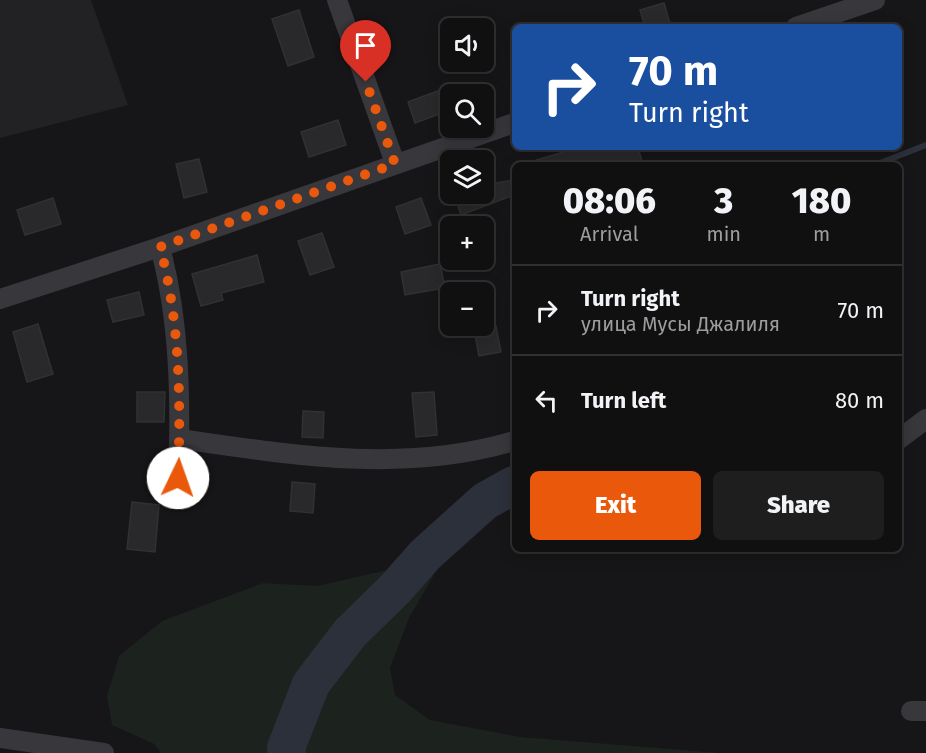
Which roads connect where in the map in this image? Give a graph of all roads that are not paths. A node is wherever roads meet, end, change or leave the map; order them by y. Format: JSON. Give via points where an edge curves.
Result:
{"nodes":[{"id":1,"x":337,"y":0,"type":"edge"},
{"id":2,"x":875,"y":0,"type":"edge"},
{"id":3,"x":805,"y":24,"type":"edge"},
{"id":4,"x":512,"y":124,"type":"edge"},
{"id":5,"x":395,"y":164,"type":"junction"},
{"id":6,"x":160,"y":247,"type":"junction"},
{"id":7,"x":0,"y":299,"type":"edge"},
{"id":8,"x":926,"y":419,"type":"edge"},
{"id":9,"x":902,"y":437,"type":"edge"},
{"id":10,"x":180,"y":439,"type":"junction"},
{"id":11,"x":512,"y":441,"type":"edge"},
{"id":12,"x":178,"y":478,"type":"dead end"},
{"id":13,"x":0,"y":738,"type":"edge"},
{"id":14,"x":104,"y":753,"type":"edge"}],
"edges":[{"from":1,"to":5,"type":"street"},
{"from":2,"to":3,"type":"street"},
{"from":4,"to":5,"type":"street"},
{"from":5,"to":6,"type":"street"},
{"from":6,"to":7,"type":"street"},
{"from":6,"to":10,"type":"street","via":[[176,335]]},
{"from":8,"to":9,"type":"street"},
{"from":10,"to":11,"type":"street","via":[[293,455],[371,460],[463,452]]},
{"from":10,"to":12,"type":"street"},
{"from":13,"to":14,"type":"street"}]}
